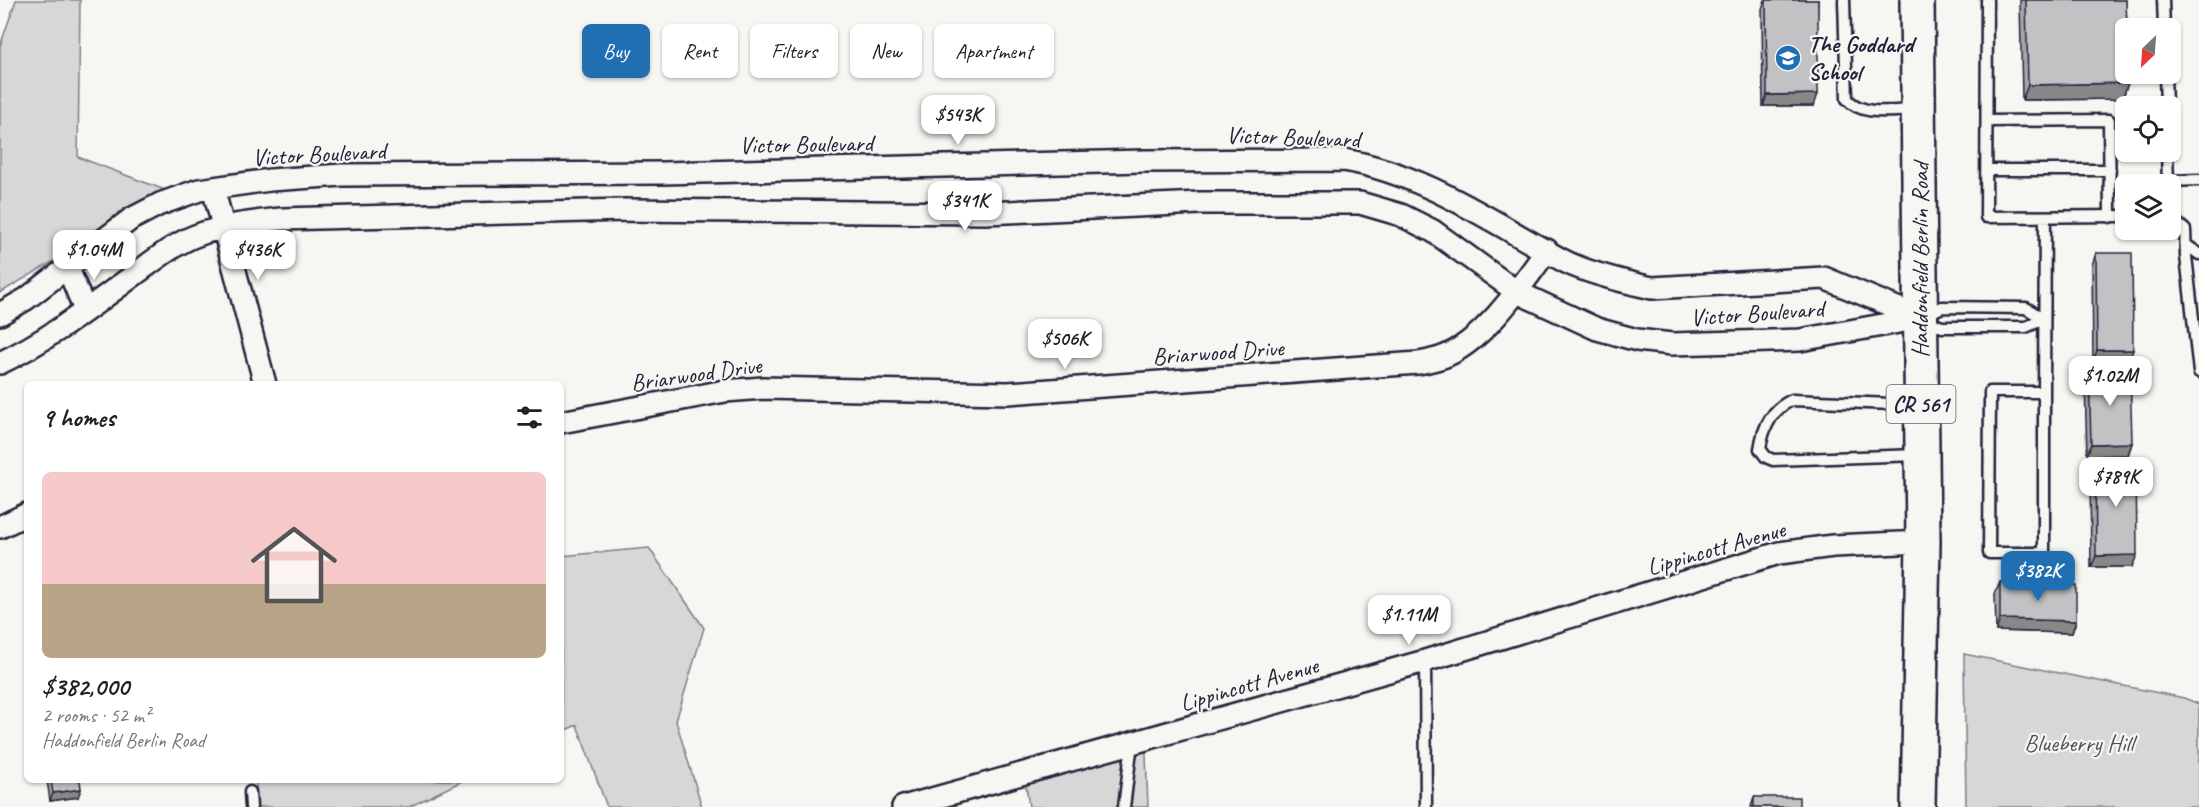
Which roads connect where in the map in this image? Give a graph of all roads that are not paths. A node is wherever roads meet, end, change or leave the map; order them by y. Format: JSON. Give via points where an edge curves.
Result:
{"nodes":[{"id":1,"x":1845,"y":0,"type":"edge"},
{"id":2,"x":1917,"y":0,"type":"edge"},
{"id":3,"x":1987,"y":0,"type":"edge"},
{"id":4,"x":2163,"y":0,"type":"edge"},
{"id":5,"x":2164,"y":18,"type":"edge"},
{"id":6,"x":1919,"y":110,"type":"junction"},
{"id":7,"x":1987,"y":121,"type":"junction"},
{"id":8,"x":1987,"y":170,"type":"junction"},
{"id":9,"x":2110,"y":170,"type":"junction"},
{"id":10,"x":2199,"y":180,"type":"edge"},
{"id":11,"x":2181,"y":182,"type":"edge"},
{"id":12,"x":213,"y":188,"type":"junction"},
{"id":13,"x":2045,"y":217,"type":"junction"},
{"id":14,"x":2110,"y":217,"type":"junction"},
{"id":15,"x":2115,"y":217,"type":"edge"},
{"id":16,"x":223,"y":227,"type":"junction"},
{"id":17,"x":2181,"y":227,"type":"edge"},
{"id":18,"x":2186,"y":245,"type":"junction"},
{"id":19,"x":1546,"y":250,"type":"junction"},
{"id":20,"x":2199,"y":254,"type":"edge"},
{"id":21,"x":67,"y":266,"type":"junction"},
{"id":22,"x":1517,"y":292,"type":"junction"},
{"id":23,"x":86,"y":310,"type":"junction"},
{"id":24,"x":0,"y":314,"type":"edge"},
{"id":25,"x":1921,"y":318,"type":"junction"},
{"id":26,"x":2044,"y":319,"type":"junction"},
{"id":27,"x":0,"y":363,"type":"edge"},
{"id":28,"x":2199,"y":372,"type":"edge"},
{"id":29,"x":264,"y":381,"type":"edge"},
{"id":30,"x":2044,"y":392,"type":"junction"},
{"id":31,"x":1921,"y":405,"type":"junction"},
{"id":32,"x":564,"y":421,"type":"edge"},
{"id":33,"x":1922,"y":455,"type":"junction"},
{"id":34,"x":24,"y":515,"type":"edge"},
{"id":35,"x":0,"y":526,"type":"edge"},
{"id":36,"x":1923,"y":542,"type":"junction"},
{"id":37,"x":1425,"y":662,"type":"junction"},
{"id":38,"x":1132,"y":743,"type":"junction"},
{"id":39,"x":250,"y":792,"type":"dead end"},
{"id":40,"x":251,"y":807,"type":"edge"},
{"id":41,"x":903,"y":807,"type":"edge"},
{"id":42,"x":1124,"y":807,"type":"edge"},
{"id":43,"x":1425,"y":807,"type":"edge"},
{"id":44,"x":1918,"y":807,"type":"edge"}],
"edges":[{"from":1,"to":6,"type":"lane","via":[[1847,99],[1866,110]]},
{"from":2,"to":6,"type":"main road","name":"Haddonfield Berlin Road","number":"CR 561"},
{"from":3,"to":7,"type":"lane"},
{"from":4,"to":5,"type":"lane"},
{"from":6,"to":25,"type":"main road","name":"Haddonfield Berlin Road","number":"CR 561"},
{"from":7,"to":8,"type":"lane"},
{"from":7,"to":9,"type":"lane","via":[[2109,120]]},
{"from":8,"to":9,"type":"lane"},
{"from":8,"to":13,"type":"lane","via":[[1986,217]]},
{"from":9,"to":14,"type":"lane"},
{"from":10,"to":11,"type":"lane"},
{"from":12,"to":16,"type":"street"},
{"from":12,"to":19,"type":"street","name":"Victor Boulevard","via":[[342,175],[1344,160],[1432,187]]},
{"from":12,"to":21,"type":"street","name":"Victor Boulevard","via":[[160,204],[131,219]]},
{"from":13,"to":14,"type":"lane"},
{"from":13,"to":26,"type":"lane"},
{"from":14,"to":15,"type":"lane"},
{"from":16,"to":22,"type":"street","name":"Victor Boulevard","via":[[281,219],[625,210],[985,213],[1200,203],[1360,203],[1401,215],[1433,231]]},
{"from":16,"to":23,"type":"street","name":"Victor Boulevard","via":[[194,236],[166,252]]},
{"from":16,"to":29,"type":"street"},
{"from":17,"to":18,"type":"lane"},
{"from":18,"to":20,"type":"lane"},
{"from":18,"to":28,"type":"lane"},
{"from":19,"to":22,"type":"street","name":"Briarwood Drive"},
{"from":19,"to":25,"type":"street","name":"Victor Boulevard","via":[[1566,262],[1652,288],[1824,278]]},
{"from":21,"to":23,"type":"street"},
{"from":21,"to":24,"type":"street","name":"Victor Boulevard"},
{"from":22,"to":25,"type":"street","name":"Victor Boulevard","via":[[1597,328],[1637,340],[1672,344],[1800,340]]},
{"from":22,"to":32,"type":"street","name":"Briarwood Drive","via":[[1462,346],[1442,358],[1418,363],[1008,393],[763,388],[725,391]]},
{"from":23,"to":27,"type":"street","name":"Victor Boulevard","via":[[46,339]]},
{"from":25,"to":26,"type":"lane","via":[[1942,327],[2026,327]]},
{"from":25,"to":26,"type":"lane","via":[[1942,307],[1954,307],[2026,308]]},
{"from":25,"to":31,"type":"main road","name":"Haddonfield Berlin Road","number":"CR 561"},
{"from":26,"to":30,"type":"lane"},
{"from":30,"to":30,"type":"lane","via":[[2044,554],[1989,553],[1990,392]]},
{"from":31,"to":33,"type":"main road","name":"Haddonfield Berlin Road","number":"CR 561"},
{"from":31,"to":33,"type":"lane","via":[[1792,400],[1780,406],[1767,425],[1760,449],[1773,460]]},
{"from":33,"to":36,"type":"main road","name":"Haddonfield Berlin Road","number":"CR 561"},
{"from":34,"to":35,"type":"street"},
{"from":36,"to":37,"type":"street","name":"Lippincott Avenue","via":[[1833,546],[1779,554]]},
{"from":36,"to":44,"type":"main road","name":"Haddonfield Berlin Road","number":"CR 561"},
{"from":37,"to":38,"type":"street","name":"Lippincott Avenue"},
{"from":37,"to":43,"type":"lane"},
{"from":38,"to":41,"type":"street","name":"Lippincott Avenue"},
{"from":38,"to":42,"type":"lane"},
{"from":39,"to":40,"type":"lane"}]}
